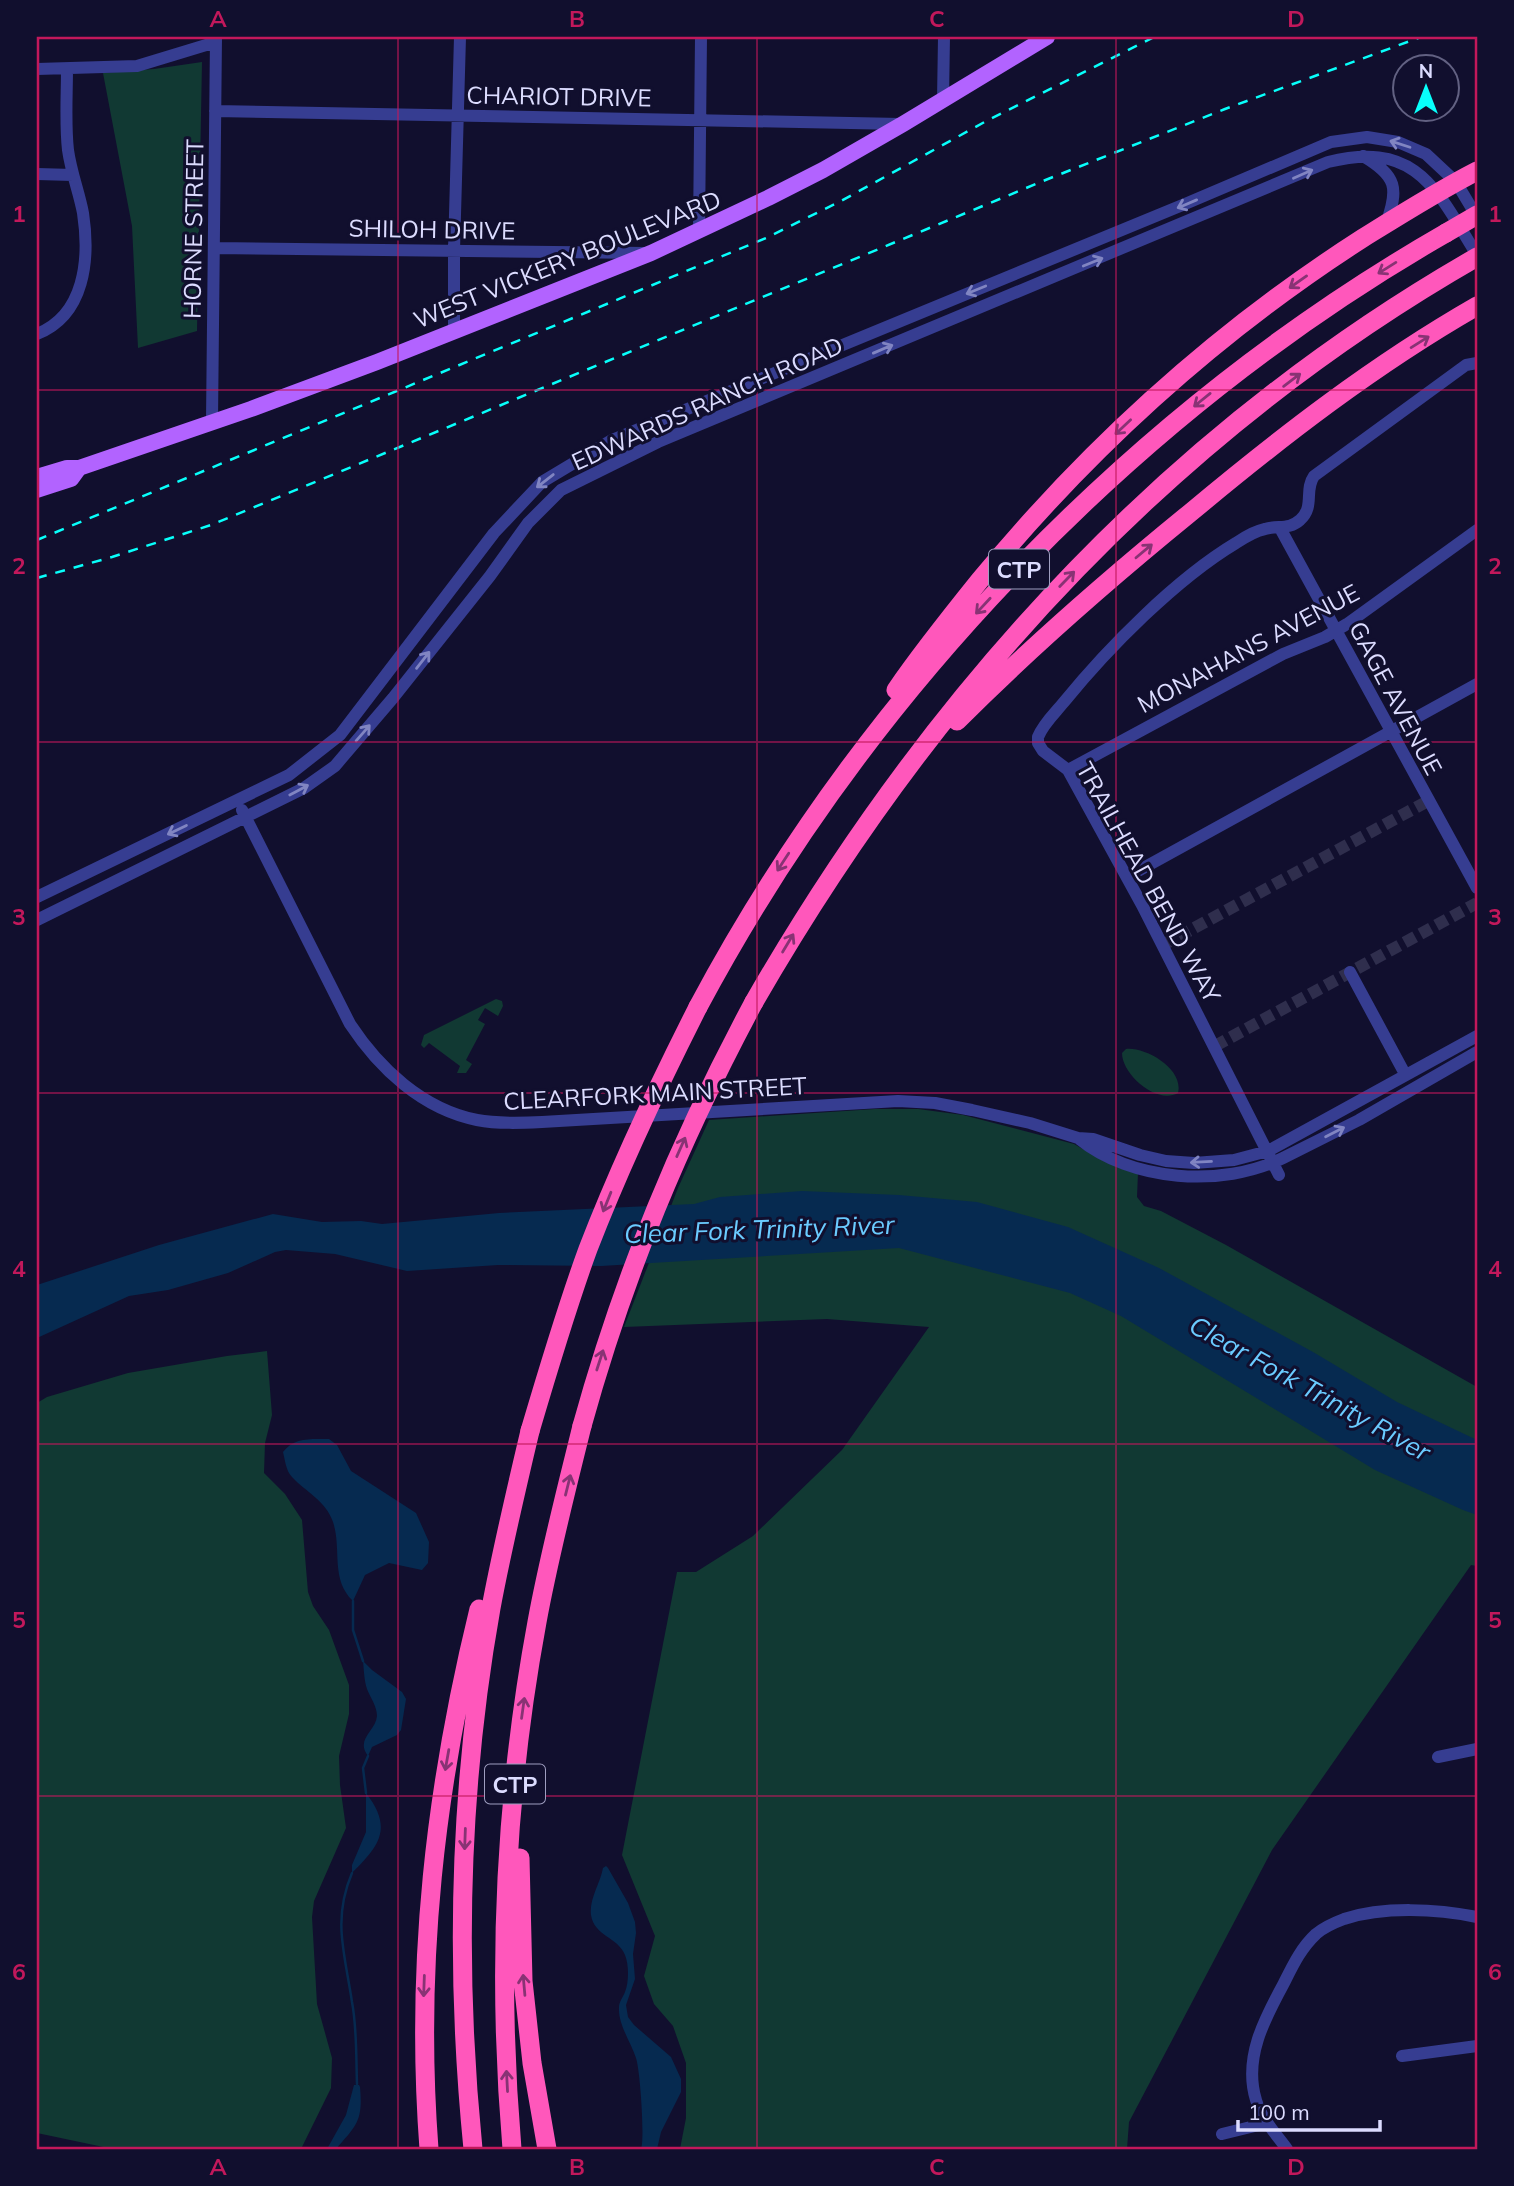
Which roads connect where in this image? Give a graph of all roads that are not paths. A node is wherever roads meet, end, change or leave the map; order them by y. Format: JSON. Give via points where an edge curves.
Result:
{"nodes":[{"id":1,"x":460,"y":37,"type":"edge"},
{"id":2,"x":701,"y":37,"type":"edge"},
{"id":3,"x":944,"y":37,"type":"edge"},
{"id":4,"x":1047,"y":37,"type":"edge"},
{"id":5,"x":216,"y":39,"type":"edge"},
{"id":6,"x":37,"y":69,"type":"edge"},
{"id":7,"x":67,"y":69,"type":"junction"},
{"id":8,"x":943,"y":100,"type":"junction"},
{"id":9,"x":215,"y":111,"type":"junction"},
{"id":10,"x":459,"y":115,"type":"junction"},
{"id":11,"x":700,"y":120,"type":"junction"},
{"id":12,"x":903,"y":124,"type":"junction"},
{"id":13,"x":1362,"y":156,"type":"junction"},
{"id":14,"x":1477,"y":171,"type":"edge"},
{"id":15,"x":37,"y":174,"type":"edge"},
{"id":16,"x":73,"y":175,"type":"junction"},
{"id":17,"x":1456,"y":182,"type":"junction"},
{"id":18,"x":1438,"y":192,"type":"junction"},
{"id":19,"x":1477,"y":216,"type":"edge"},
{"id":20,"x":1386,"y":224,"type":"junction"},
{"id":21,"x":699,"y":232,"type":"junction"},
{"id":22,"x":214,"y":248,"type":"junction"},
{"id":23,"x":454,"y":250,"type":"junction"},
{"id":24,"x":651,"y":253,"type":"junction"},
{"id":25,"x":1473,"y":259,"type":"edge"},
{"id":26,"x":1473,"y":311,"type":"edge"},
{"id":27,"x":454,"y":330,"type":"junction"},
{"id":28,"x":37,"y":334,"type":"edge"},
{"id":29,"x":1477,"y":363,"type":"edge"},
{"id":30,"x":212,"y":421,"type":"junction"},
{"id":31,"x":612,"y":440,"type":"junction"},
{"id":32,"x":622,"y":460,"type":"junction"},
{"id":33,"x":79,"y":468,"type":"junction"},
{"id":34,"x":37,"y":477,"type":"edge"},
{"id":35,"x":37,"y":490,"type":"edge"},
{"id":36,"x":1280,"y":528,"type":"junction"},
{"id":37,"x":1477,"y":530,"type":"edge"},
{"id":38,"x":1336,"y":631,"type":"junction"},
{"id":39,"x":1477,"y":684,"type":"edge"},
{"id":40,"x":365,"y":702,"type":"junction"},
{"id":41,"x":380,"y":713,"type":"junction"},
{"id":42,"x":1390,"y":732,"type":"junction"},
{"id":43,"x":1068,"y":770,"type":"junction"},
{"id":44,"x":896,"y":781,"type":"junction"},
{"id":45,"x":238,"y":800,"type":"junction"},
{"id":46,"x":245,"y":816,"type":"junction"},
{"id":47,"x":805,"y":828,"type":"junction"},
{"id":48,"x":92,"y":872,"type":"junction"},
{"id":49,"x":1127,"y":877,"type":"junction"},
{"id":50,"x":1477,"y":888,"type":"edge"},
{"id":51,"x":37,"y":897,"type":"edge"},
{"id":52,"x":53,"y":912,"type":"junction"},
{"id":53,"x":37,"y":920,"type":"edge"},
{"id":54,"x":1350,"y":972,"type":"dead end"},
{"id":55,"x":1477,"y":1036,"type":"edge"},
{"id":56,"x":1477,"y":1052,"type":"edge"},
{"id":57,"x":1405,"y":1074,"type":"junction"},
{"id":58,"x":1271,"y":1157,"type":"junction"},
{"id":59,"x":1279,"y":1175,"type":"dead end"},
{"id":60,"x":507,"y":1529,"type":"junction"},
{"id":61,"x":519,"y":1740,"type":"junction"},
{"id":62,"x":1477,"y":1748,"type":"edge"},
{"id":63,"x":1438,"y":1757,"type":"dead end"},
{"id":64,"x":1477,"y":1917,"type":"edge"},
{"id":65,"x":1477,"y":2046,"type":"edge"},
{"id":66,"x":1402,"y":2056,"type":"dead end"},
{"id":67,"x":1267,"y":2123,"type":"junction"},
{"id":68,"x":1223,"y":2134,"type":"dead end"},
{"id":69,"x":429,"y":2149,"type":"edge"},
{"id":70,"x":472,"y":2149,"type":"edge"},
{"id":71,"x":512,"y":2149,"type":"edge"},
{"id":72,"x":547,"y":2149,"type":"edge"},
{"id":73,"x":1287,"y":2149,"type":"edge"}],
"edges":[{"from":1,"to":10,"type":"street"},
{"from":2,"to":11,"type":"street"},
{"from":3,"to":8,"type":"street"},
{"from":4,"to":8,"type":"main road","name":"WEST VICKERY BOULEVARD"},
{"from":5,"to":7,"type":"street","via":[[137,66]]},
{"from":5,"to":9,"type":"street","name":"HORNE STREET"},
{"from":6,"to":7,"type":"street"},
{"from":7,"to":16,"type":"street"},
{"from":8,"to":12,"type":"main road","name":"WEST VICKERY BOULEVARD"},
{"from":9,"to":10,"type":"street","name":"CHARIOT DRIVE"},
{"from":9,"to":22,"type":"street","name":"HORNE STREET"},
{"from":10,"to":11,"type":"street","name":"CHARIOT DRIVE"},
{"from":10,"to":23,"type":"street"},
{"from":11,"to":12,"type":"street","name":"CHARIOT DRIVE"},
{"from":11,"to":21,"type":"street"},
{"from":12,"to":21,"type":"main road","name":"WEST VICKERY BOULEVARD"},
{"from":13,"to":18,"type":"street","name":"EDWARDS RANCH ROAD","via":[[1398,161]]},
{"from":13,"to":20,"type":"street","via":[[1387,174],[1393,185],[1394,201]]},
{"from":32,"to":13,"type":"street","name":"EDWARDS RANCH ROAD","one_way":true,"via":[[1328,162]]},
{"from":14,"to":17,"type":"highway"},
{"from":15,"to":16,"type":"street"},
{"from":16,"to":28,"type":"street","via":[[87,245],[84,272],[69,311]]},
{"from":17,"to":18,"type":"highway"},
{"from":17,"to":19,"type":"street","name":"EDWARDS RANCH ROAD"},
{"from":17,"to":31,"type":"street","name":"EDWARDS RANCH ROAD","one_way":true,"via":[[1426,154],[1398,142],[1367,137],[1331,142]]},
{"from":18,"to":20,"type":"highway"},
{"from":18,"to":25,"type":"street","name":"EDWARDS RANCH ROAD"},
{"from":19,"to":47,"type":"highway","number":"CTP","one_way":true,"bridge":true,"via":[[1381,271],[1267,349],[1091,497],[942,653]]},
{"from":20,"to":47,"type":"highway","one_way":true,"via":[[1223,339],[1056,493],[912,666]]},
{"from":21,"to":24,"type":"main road","name":"WEST VICKERY BOULEVARD"},
{"from":22,"to":23,"type":"street","name":"SHILOH DRIVE"},
{"from":22,"to":30,"type":"street","name":"HORNE STREET"},
{"from":23,"to":24,"type":"street","name":"SHILOH DRIVE"},
{"from":23,"to":27,"type":"street"},
{"from":24,"to":27,"type":"main road","name":"WEST VICKERY BOULEVARD"},
{"from":44,"to":25,"type":"highway","number":"CTP","one_way":true,"via":[[1027,622],[1186,463],[1334,349]]},
{"from":44,"to":26,"type":"highway","one_way":true,"via":[[1036,643],[1282,437],[1375,370]]},
{"from":27,"to":30,"type":"main road","name":"WEST VICKERY BOULEVARD"},
{"from":29,"to":36,"type":"street","name":"TRAILHEAD BEND WAY","via":[[1466,365],[1314,476],[1306,514],[1293,526]]},
{"from":30,"to":33,"type":"main road","name":"WEST VICKERY BOULEVARD"},
{"from":31,"to":32,"type":"street"},
{"from":31,"to":40,"type":"street","name":"EDWARDS RANCH ROAD","one_way":true,"via":[[542,482],[494,533]]},
{"from":41,"to":32,"type":"street","name":"EDWARDS RANCH ROAD","one_way":true,"via":[[528,523],[561,490]]},
{"from":33,"to":34,"type":"main road","name":"WEST VICKERY BOULEVARD"},
{"from":33,"to":35,"type":"main road","name":"WEST VICKERY BOULEVARD","via":[[71,479]]},
{"from":36,"to":38,"type":"street","name":"GAGE AVENUE"},
{"from":36,"to":43,"type":"street","name":"TRAILHEAD BEND WAY","via":[[1258,531],[1219,553],[1161,601],[1078,685],[1037,740],[1042,751]]},
{"from":37,"to":38,"type":"street","name":"MONAHANS AVENUE"},
{"from":38,"to":42,"type":"street","name":"GAGE AVENUE"},
{"from":38,"to":43,"type":"street","name":"MONAHANS AVENUE","via":[[1283,654]]},
{"from":39,"to":42,"type":"street"},
{"from":40,"to":41,"type":"street"},
{"from":40,"to":45,"type":"street","name":"EDWARDS RANCH ROAD","via":[[340,735],[289,775]]},
{"from":46,"to":41,"type":"street","name":"EDWARDS RANCH ROAD","one_way":true,"via":[[304,788],[335,766]]},
{"from":42,"to":49,"type":"street"},
{"from":42,"to":50,"type":"street","name":"GAGE AVENUE"},
{"from":43,"to":49,"type":"street","name":"TRAILHEAD BEND WAY"},
{"from":61,"to":44,"type":"highway","number":"CTP","one_way":true,"bridge":true,"via":[[537,1622],[582,1426],[613,1320],[664,1185],[754,1002],[821,889]]},
{"from":45,"to":46,"type":"street","name":"CLEARFORK MAIN STREET"},
{"from":45,"to":48,"type":"street","name":"EDWARDS RANCH ROAD","one_way":true},
{"from":46,"to":52,"type":"street","name":"EDWARDS RANCH ROAD"},
{"from":46,"to":58,"type":"street","name":"CLEARFORK MAIN STREET","via":[[349,1024],[369,1052],[426,1101],[476,1120],[508,1123],[935,1102],[1030,1123],[1078,1138],[1127,1166],[1169,1175],[1231,1173]]},
{"from":47,"to":60,"type":"highway","number":"CTP","one_way":true,"bridge":true,"via":[[698,1007],[632,1143],[563,1321]]},
{"from":48,"to":51,"type":"street","name":"EDWARDS RANCH ROAD"},
{"from":48,"to":52,"type":"street","via":[[86,884]]},
{"from":49,"to":58,"type":"street","name":"TRAILHEAD BEND WAY"},
{"from":52,"to":53,"type":"street","name":"EDWARDS RANCH ROAD"},
{"from":54,"to":57,"type":"street"},
{"from":55,"to":57,"type":"street","name":"CLEARFORK MAIN STREET"},
{"from":58,"to":56,"type":"street","name":"CLEARFORK MAIN STREET","one_way":true,"via":[[1359,1120]]},
{"from":57,"to":58,"type":"street","name":"CLEARFORK MAIN STREET"},
{"from":58,"to":59,"type":"street","name":"TRAILHEAD BEND WAY"},
{"from":60,"to":69,"type":"highway","one_way":true,"via":[[476,1622],[441,1798],[424,1984]]},
{"from":60,"to":70,"type":"highway","number":"CTP","one_way":true,"via":[[482,1664],[466,1824],[462,1976]]},
{"from":71,"to":61,"type":"highway","number":"CTP","one_way":true,"via":[[506,2055],[506,1913]]},
{"from":72,"to":61,"type":"highway","one_way":true,"via":[[523,1981]]},
{"from":62,"to":63,"type":"street"},
{"from":64,"to":67,"type":"street","via":[[1415,1911],[1376,1913],[1343,1919],[1317,1933],[1298,1955],[1256,2045],[1256,2100]]},
{"from":65,"to":66,"type":"street"},
{"from":67,"to":68,"type":"street"},
{"from":67,"to":73,"type":"street"}]}
